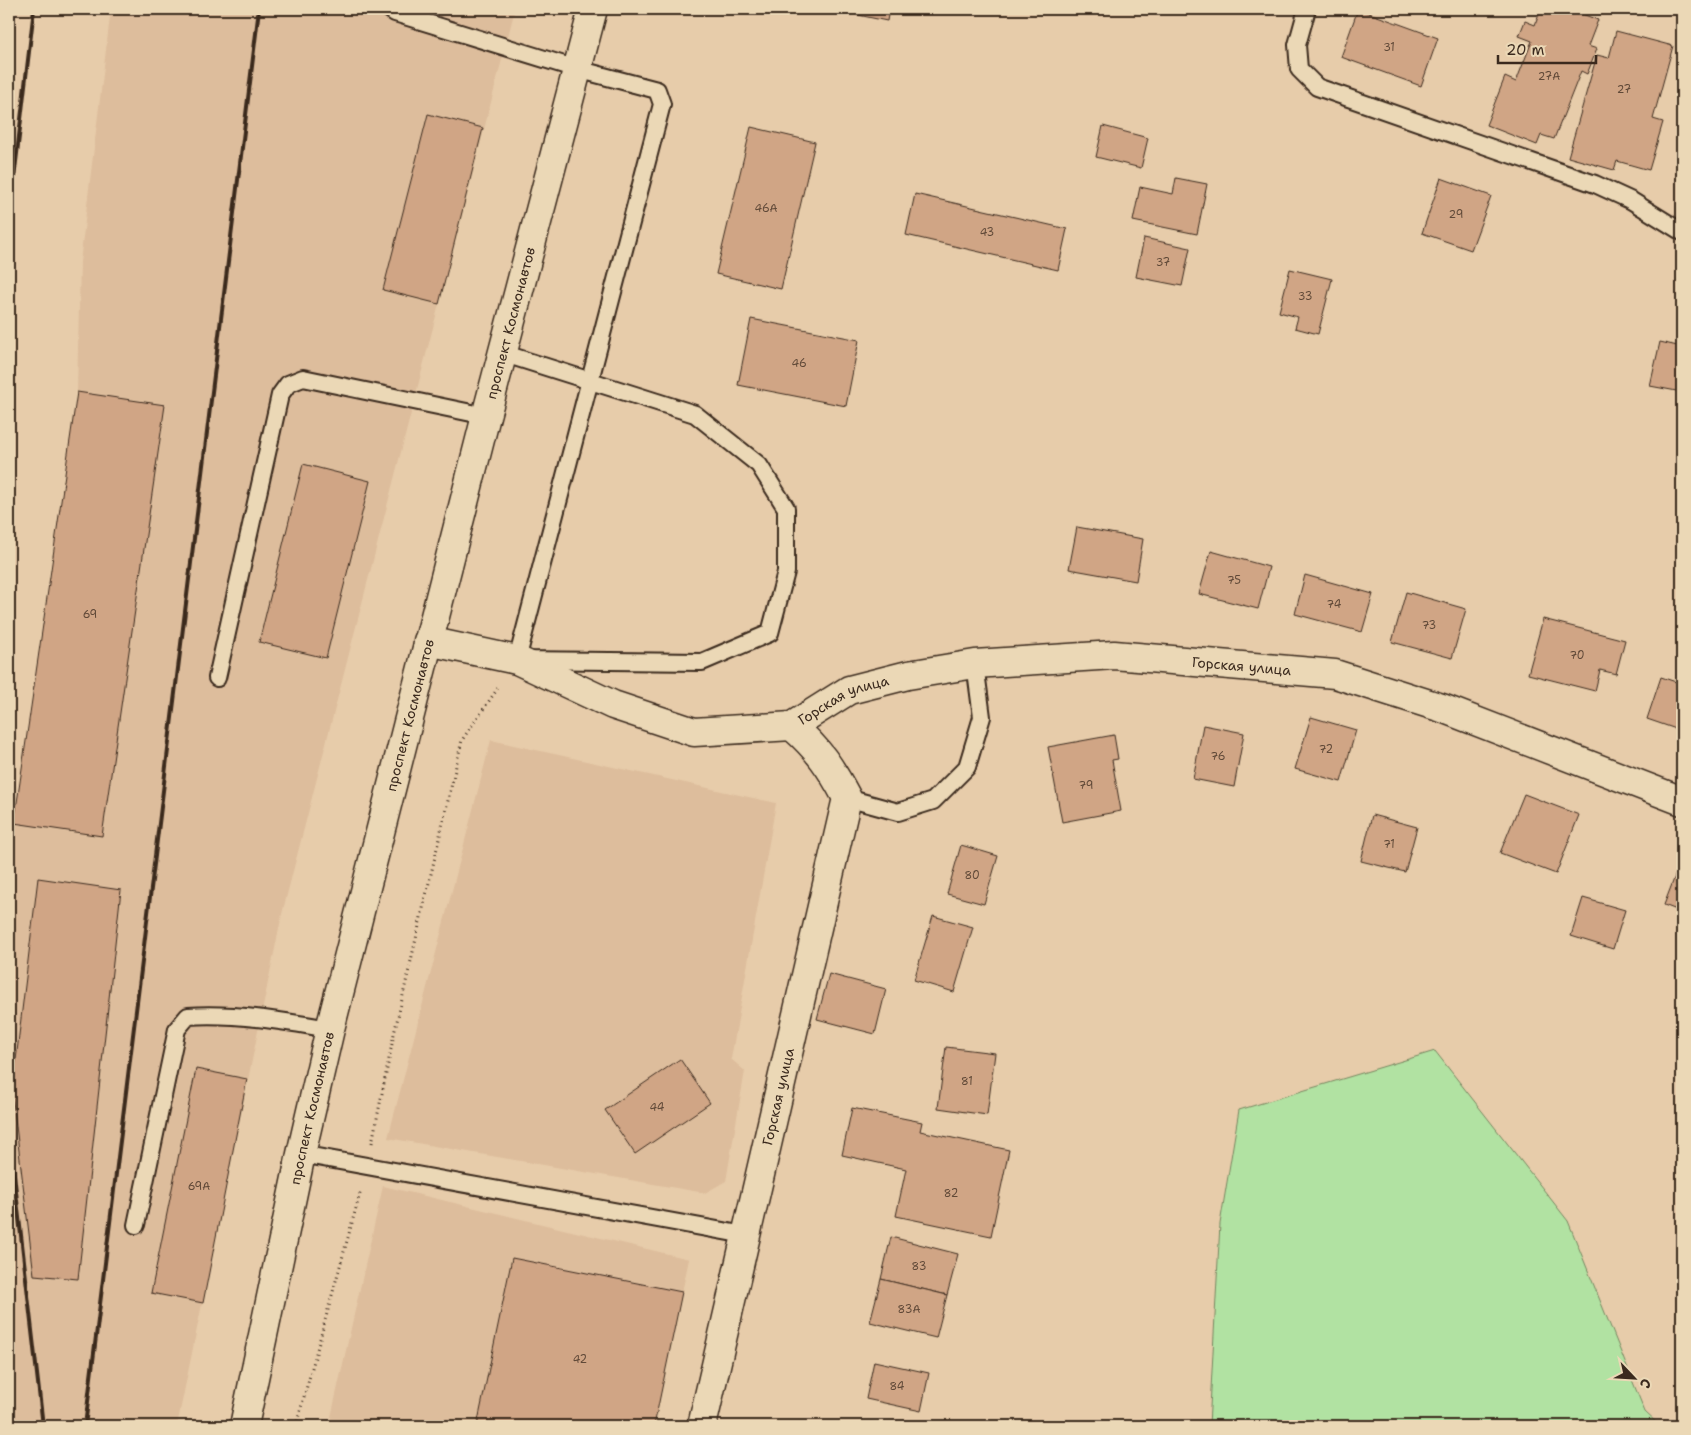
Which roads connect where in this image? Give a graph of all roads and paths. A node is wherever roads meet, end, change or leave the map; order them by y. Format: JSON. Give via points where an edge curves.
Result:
{"nodes":[{"id":1,"x":389,"y":9,"type":"edge"},
{"id":2,"x":593,"y":9,"type":"edge"},
{"id":3,"x":1307,"y":9,"type":"edge"},
{"id":4,"x":577,"y":69,"type":"junction"},
{"id":5,"x":1682,"y":232,"type":"edge"},
{"id":6,"x":502,"y":353,"type":"junction"},
{"id":7,"x":589,"y":381,"type":"junction"},
{"id":8,"x":486,"y":416,"type":"junction"},
{"id":9,"x":428,"y":641,"type":"junction"},
{"id":10,"x":517,"y":660,"type":"junction"},
{"id":11,"x":975,"y":664,"type":"junction"},
{"id":12,"x":217,"y":678,"type":"dead end"},
{"id":13,"x":792,"y":726,"type":"junction"},
{"id":14,"x":847,"y":798,"type":"junction"},
{"id":15,"x":1682,"y":801,"type":"edge"},
{"id":16,"x":330,"y":1029,"type":"junction"},
{"id":17,"x":300,"y":1154,"type":"junction"},
{"id":18,"x":367,"y":1166,"type":"junction"},
{"id":19,"x":136,"y":1225,"type":"dead end"},
{"id":20,"x":744,"y":1235,"type":"junction"},
{"id":21,"x":244,"y":1426,"type":"edge"},
{"id":22,"x":296,"y":1426,"type":"edge"},
{"id":23,"x":702,"y":1426,"type":"edge"}],
"edges":[{"from":1,"to":4,"type":"lane"},
{"from":2,"to":4,"type":"street","name":"проспект Космонавтов"},
{"from":3,"to":5,"type":"lane","via":[[1297,45],[1299,69],[1317,87],[1595,184],[1632,201]]},
{"from":4,"to":6,"type":"street","name":"проспект Космонавтов"},
{"from":4,"to":7,"type":"lane","via":[[657,90],[662,104]]},
{"from":6,"to":7,"type":"lane"},
{"from":6,"to":8,"type":"street","name":"проспект Космонавтов"},
{"from":7,"to":10,"type":"lane"},
{"from":7,"to":10,"type":"lane","via":[[695,414],[759,466],[786,508],[786,572],[770,633],[702,662]]},
{"from":8,"to":9,"type":"street","name":"проспект Космонавтов"},
{"from":8,"to":12,"type":"lane","via":[[303,378],[288,384],[280,395]]},
{"from":9,"to":10,"type":"street","name":"Горская улица"},
{"from":9,"to":16,"type":"street","name":"проспект Космонавтов"},
{"from":10,"to":13,"type":"street","name":"Горская улица","via":[[613,705],[694,732]]},
{"from":10,"to":18,"type":"path","via":[[462,740]]},
{"from":11,"to":13,"type":"street","name":"Горская улица","via":[[908,675],[848,690]]},
{"from":11,"to":14,"type":"lane","via":[[982,717],[967,766],[933,801],[898,812]]},
{"from":11,"to":15,"type":"street","name":"Горская улица","via":[[1114,655],[1334,674],[1442,708]]},
{"from":13,"to":14,"type":"street","name":"Горская улица","via":[[830,765]]},
{"from":14,"to":20,"type":"street","name":"Горская улица"},
{"from":16,"to":17,"type":"street","name":"проспект Космонавтов"},
{"from":16,"to":19,"type":"lane","via":[[262,1018],[188,1016],[177,1029]]},
{"from":17,"to":18,"type":"lane"},
{"from":17,"to":21,"type":"street","name":"проспект Космонавтов"},
{"from":18,"to":20,"type":"lane"},
{"from":18,"to":22,"type":"path"},
{"from":20,"to":23,"type":"street","name":"Горская улица"}]}
